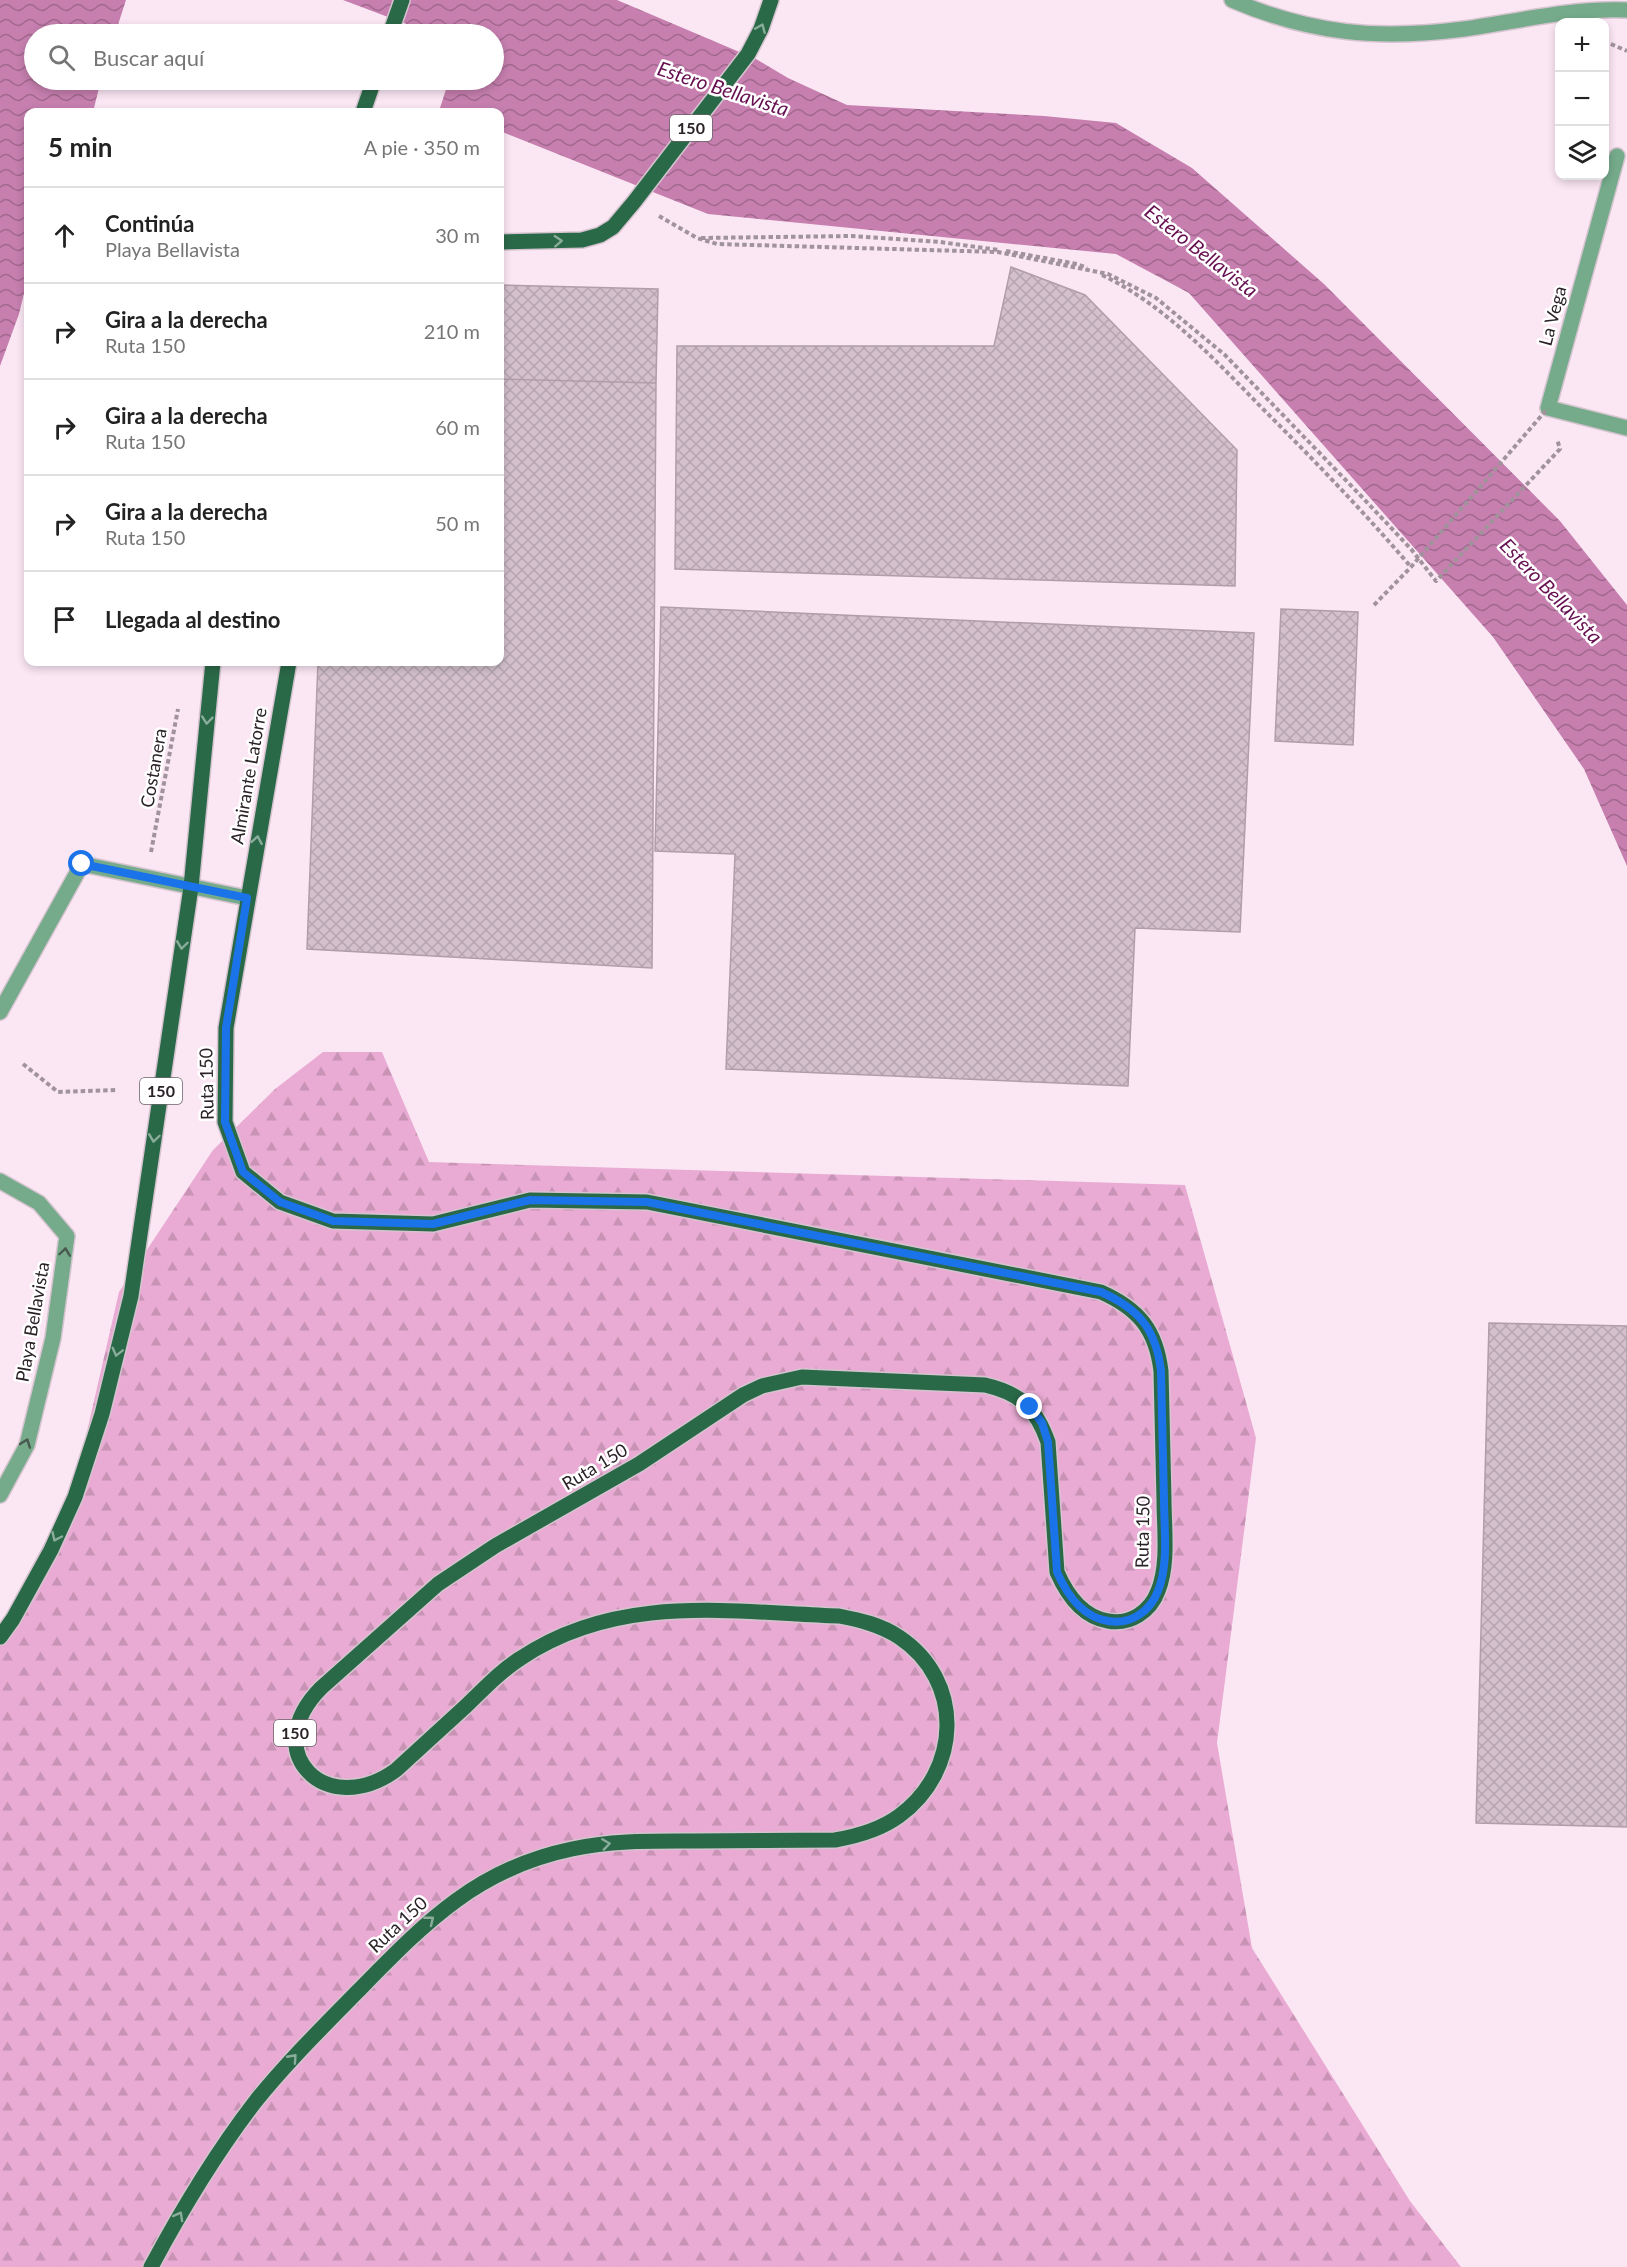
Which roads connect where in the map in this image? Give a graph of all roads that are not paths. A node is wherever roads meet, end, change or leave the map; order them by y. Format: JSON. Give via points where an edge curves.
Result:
{"nodes":[{"id":1,"x":402,"y":0,"type":"edge"},
{"id":2,"x":771,"y":0,"type":"edge"},
{"id":3,"x":1232,"y":0,"type":"edge"},
{"id":4,"x":1627,"y":10,"type":"edge"},
{"id":5,"x":394,"y":24,"type":"edge"},
{"id":6,"x":370,"y":90,"type":"edge"},
{"id":7,"x":364,"y":108,"type":"edge"},
{"id":8,"x":1617,"y":156,"type":"dead end"},
{"id":9,"x":504,"y":242,"type":"edge"},
{"id":10,"x":1627,"y":428,"type":"edge"},
{"id":11,"x":213,"y":666,"type":"edge"},
{"id":12,"x":288,"y":666,"type":"edge"},
{"id":13,"x":191,"y":887,"type":"junction"},
{"id":14,"x":247,"y":898,"type":"junction"},
{"id":15,"x":0,"y":1012,"type":"edge"},
{"id":16,"x":0,"y":1181,"type":"edge"},
{"id":17,"x":0,"y":1495,"type":"edge"},
{"id":18,"x":0,"y":1637,"type":"edge"},
{"id":19,"x":151,"y":2267,"type":"edge"}],
"edges":[{"from":1,"to":5,"type":"main road"},
{"from":9,"to":2,"type":"main road","number":"150","one_way":true,"via":[[582,240],[613,227],[748,54]]},
{"from":3,"to":4,"type":"street","via":[[1309,27],[1388,35],[1465,28],[1560,12]]},
{"from":6,"to":7,"type":"main road"},
{"from":8,"to":10,"type":"street","name":"La Vega","via":[[1548,408]]},
{"from":11,"to":13,"type":"main road","number":"150","one_way":true},
{"from":14,"to":12,"type":"main road","name":"Almirante Latorre","number":"150","one_way":true},
{"from":13,"to":14,"type":"street"},
{"from":13,"to":15,"type":"street","via":[[82,864]]},
{"from":13,"to":18,"type":"main road","number":"150","one_way":true,"via":[[131,1296],[102,1414],[75,1497],[51,1550]]},
{"from":19,"to":14,"type":"main road","name":"Ruta 150","number":"150","one_way":true,"via":[[189,2198],[256,2101],[420,1928],[454,1900],[531,1860],[614,1842],[835,1840],[857,1836],[899,1816],[930,1784],[941,1763],[947,1740],[944,1698],[928,1665],[899,1637],[860,1620],[839,1616],[658,1611],[582,1627],[521,1658],[493,1678],[383,1780],[351,1788],[336,1787],[310,1775],[296,1746],[295,1732],[305,1707],[321,1688],[438,1584],[495,1546],[639,1464],[743,1395],[762,1386],[802,1377],[985,1385],[1017,1396],[1042,1423],[1048,1442],[1057,1572],[1064,1589],[1089,1613],[1120,1623],[1146,1610],[1159,1589],[1164,1557],[1159,1355],[1146,1325],[1133,1311],[1101,1292],[647,1202],[530,1200],[433,1224],[333,1221],[280,1202],[243,1172],[225,1122],[226,1028]]},
{"from":17,"to":16,"type":"street","name":"Playa Bellavista","one_way":true,"via":[[27,1445],[53,1338],[68,1236],[39,1203]]}]}
